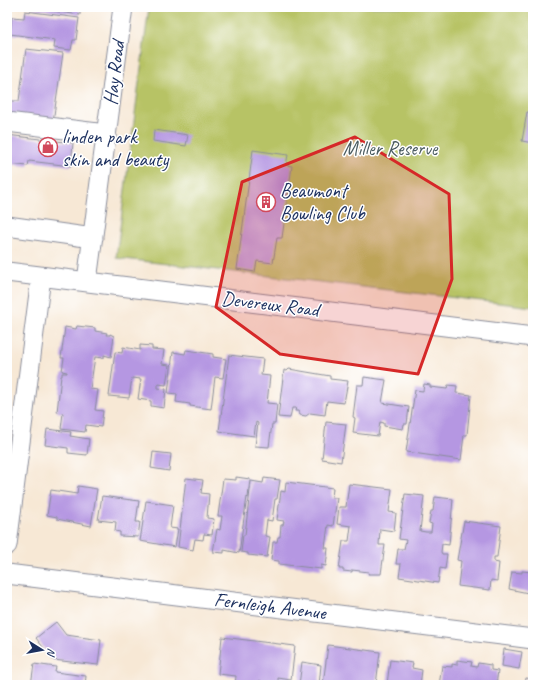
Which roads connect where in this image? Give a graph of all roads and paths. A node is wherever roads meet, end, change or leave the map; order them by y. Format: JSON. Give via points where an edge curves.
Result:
{"nodes":[{"id":1,"x":123,"y":7,"type":"edge"},
{"id":2,"x":7,"y":122,"type":"edge"},
{"id":3,"x":106,"y":134,"type":"junction"},
{"id":4,"x":7,"y":226,"type":"edge"},
{"id":5,"x":93,"y":238,"type":"junction"},
{"id":6,"x":7,"y":272,"type":"edge"},
{"id":7,"x":41,"y":277,"type":"junction"},
{"id":8,"x":87,"y":281,"type":"junction"},
{"id":9,"x":533,"y":337,"type":"edge"},
{"id":10,"x":7,"y":544,"type":"edge"},
{"id":11,"x":7,"y":574,"type":"edge"},
{"id":12,"x":533,"y":638,"type":"edge"}],
"edges":[{"from":1,"to":3,"type":"street","name":"Hay Road"},
{"from":2,"to":3,"type":"street"},
{"from":3,"to":5,"type":"street","name":"Hay Road"},
{"from":4,"to":5,"type":"street"},
{"from":5,"to":8,"type":"street","name":"Hay Road"},
{"from":6,"to":7,"type":"street","name":"Devereux Road"},
{"from":7,"to":8,"type":"street","name":"Devereux Road"},
{"from":7,"to":10,"type":"street"},
{"from":8,"to":9,"type":"street","name":"Devereux Road"},
{"from":11,"to":12,"type":"street","name":"Fernleigh Avenue"}]}
